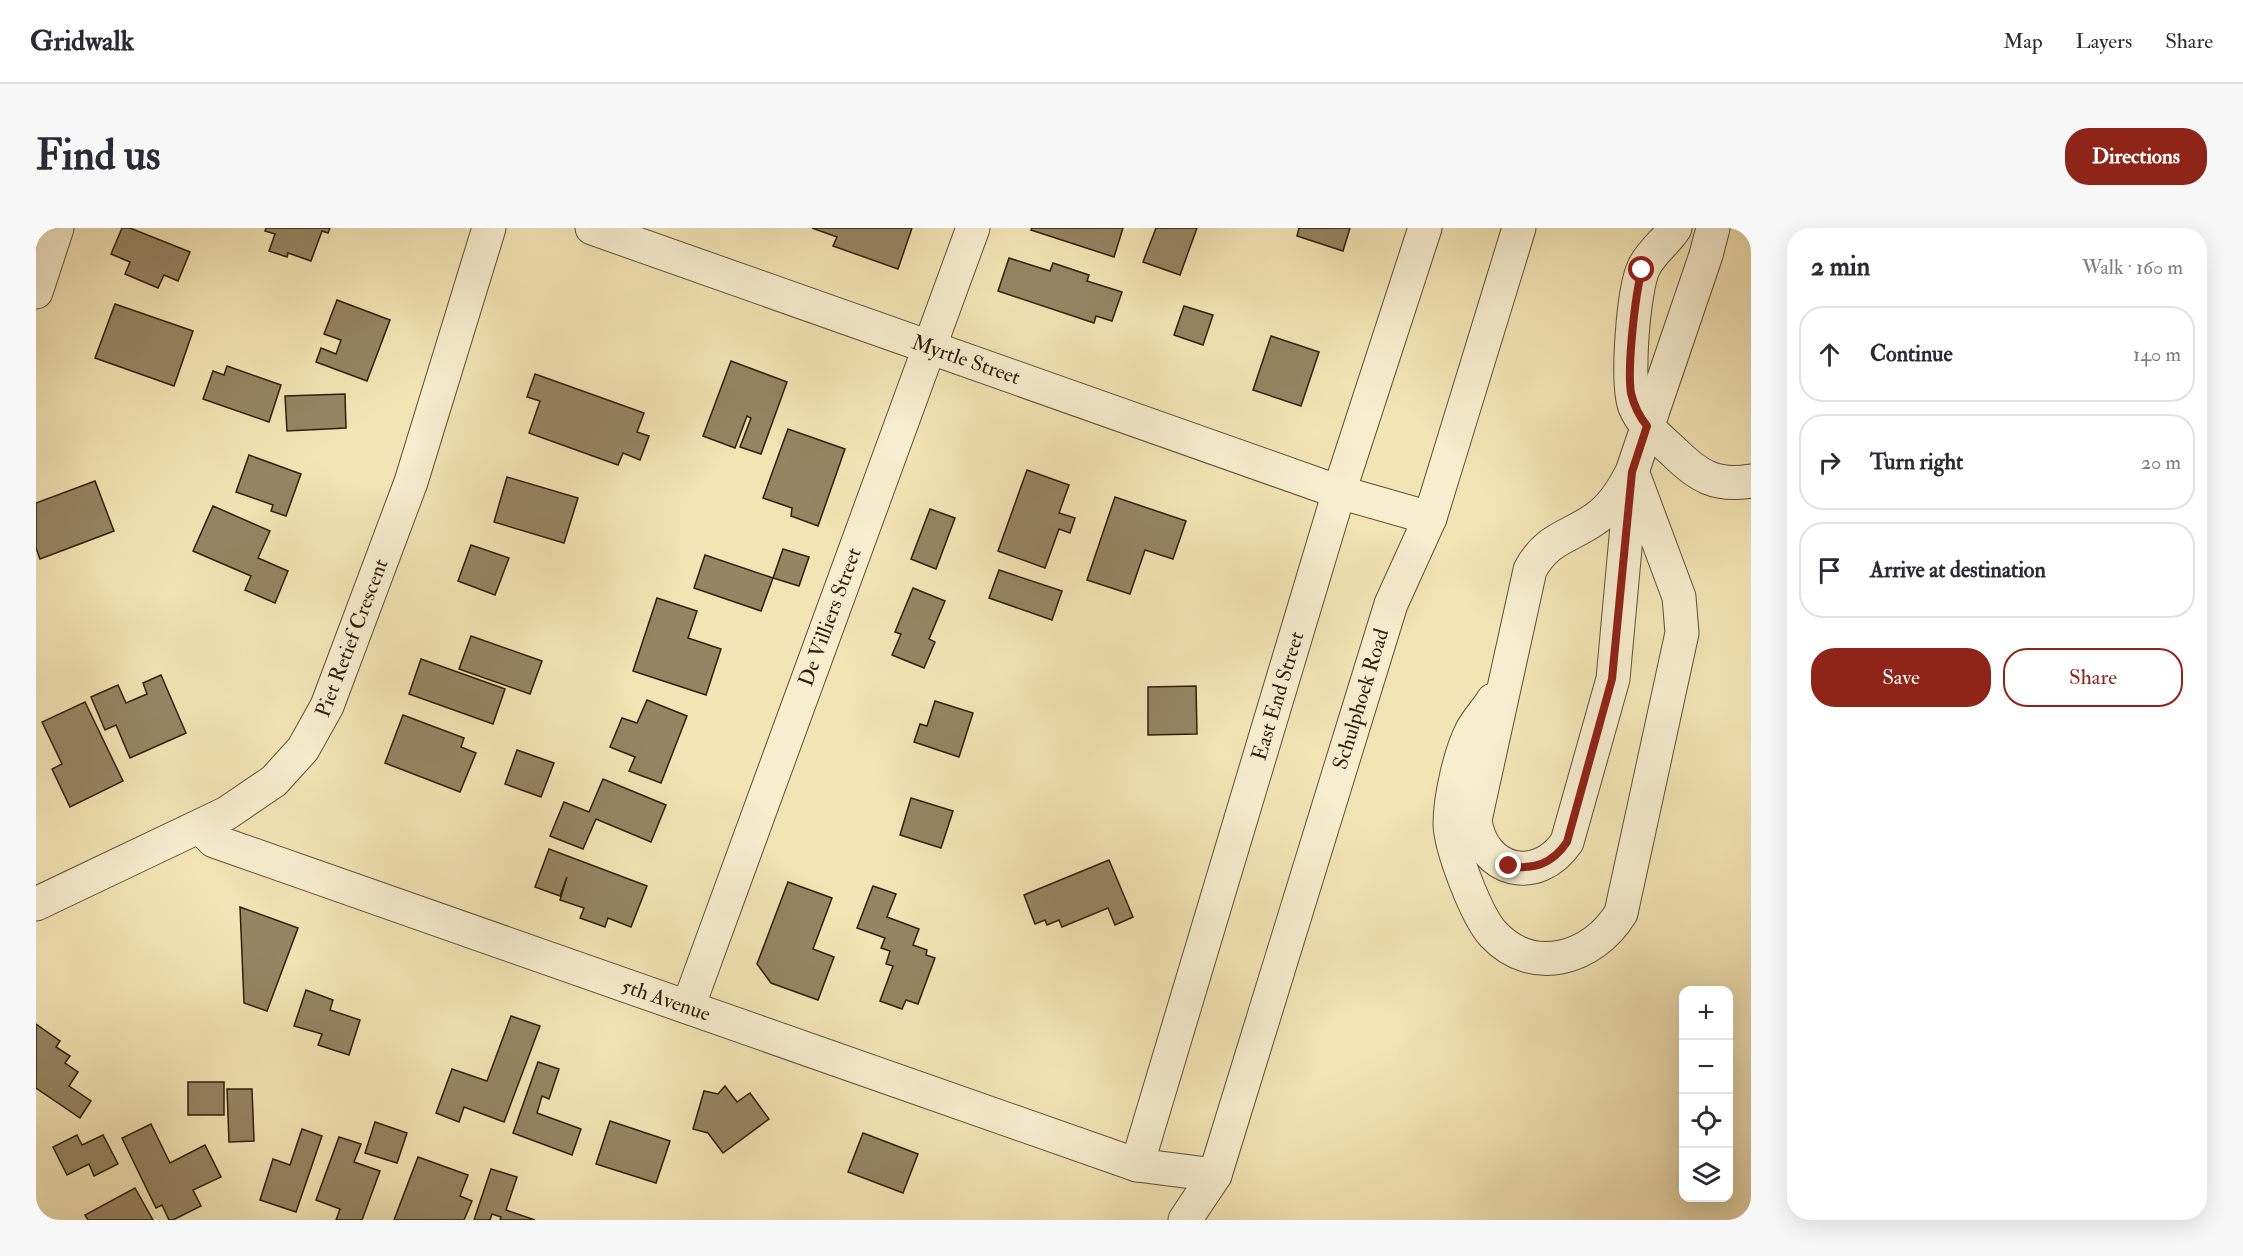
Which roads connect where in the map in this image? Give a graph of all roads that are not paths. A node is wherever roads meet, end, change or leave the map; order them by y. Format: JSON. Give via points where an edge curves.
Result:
{"nodes":[{"id":1,"x":57,"y":228,"type":"edge"},
{"id":2,"x":489,"y":228,"type":"edge"},
{"id":3,"x":592,"y":228,"type":"edge"},
{"id":4,"x":973,"y":228,"type":"edge"},
{"id":5,"x":1425,"y":228,"type":"edge"},
{"id":6,"x":1519,"y":228,"type":"edge"},
{"id":7,"x":1675,"y":228,"type":"edge"},
{"id":8,"x":1713,"y":228,"type":"edge"},
{"id":9,"x":36,"y":292,"type":"edge"},
{"id":10,"x":928,"y":346,"type":"junction"},
{"id":11,"x":1647,"y":426,"type":"junction"},
{"id":12,"x":1632,"y":472,"type":"junction"},
{"id":13,"x":1751,"y":481,"type":"edge"},
{"id":14,"x":1339,"y":492,"type":"junction"},
{"id":15,"x":1430,"y":518,"type":"junction"},
{"id":16,"x":1508,"y":669,"type":"junction"},
{"id":17,"x":200,"y":827,"type":"junction"},
{"id":18,"x":36,"y":904,"type":"edge"},
{"id":19,"x":688,"y":1007,"type":"junction"},
{"id":20,"x":1137,"y":1165,"type":"junction"},
{"id":21,"x":1215,"y":1175,"type":"junction"},
{"id":22,"x":1185,"y":1220,"type":"edge"}],
"edges":[{"from":1,"to":9,"type":"street"},
{"from":2,"to":17,"type":"street","name":"Piet Retief Crescent","via":[[411,482],[317,729],[274,781]]},
{"from":3,"to":10,"type":"street","name":"Myrtle Street"},
{"from":4,"to":10,"type":"street","name":"De Villiers Street"},
{"from":5,"to":14,"type":"street","name":"East End Street"},
{"from":6,"to":15,"type":"street","name":"Schulphoek Road"},
{"from":7,"to":11,"type":"street","via":[[1648,258],[1638,284],[1630,384],[1635,407]]},
{"from":8,"to":11,"type":"street"},
{"from":10,"to":14,"type":"street","name":"Myrtle Street"},
{"from":10,"to":19,"type":"street","name":"De Villiers Street"},
{"from":11,"to":12,"type":"street"},
{"from":11,"to":13,"type":"street","via":[[1695,473],[1722,482]]},
{"from":12,"to":16,"type":"street","via":[[1624,489],[1605,511],[1555,540],[1536,559],[1530,570]]},
{"from":12,"to":16,"type":"street","via":[[1612,679],[1567,842],[1559,853],[1536,867],[1516,867],[1498,861],[1481,844],[1477,832],[1477,808]]},
{"from":12,"to":16,"type":"street","via":[[1679,597],[1682,633],[1620,914],[1600,940],[1571,955],[1538,957],[1506,945],[1494,935],[1483,922],[1453,846],[1451,810],[1465,746]]},
{"from":14,"to":15,"type":"street","name":"Myrtle Street"},
{"from":14,"to":20,"type":"street","name":"East End Street"},
{"from":15,"to":21,"type":"street","name":"Schulphoek Road","via":[[1391,604]]},
{"from":17,"to":18,"type":"street","name":"Piet Retief Crescent"},
{"from":17,"to":19,"type":"street","name":"5th Avenue","via":[[214,841]]},
{"from":19,"to":20,"type":"street","name":"5th Avenue"},
{"from":20,"to":21,"type":"street","name":"5th Avenue"},
{"from":21,"to":22,"type":"street","name":"Schulphoek Road"}]}
